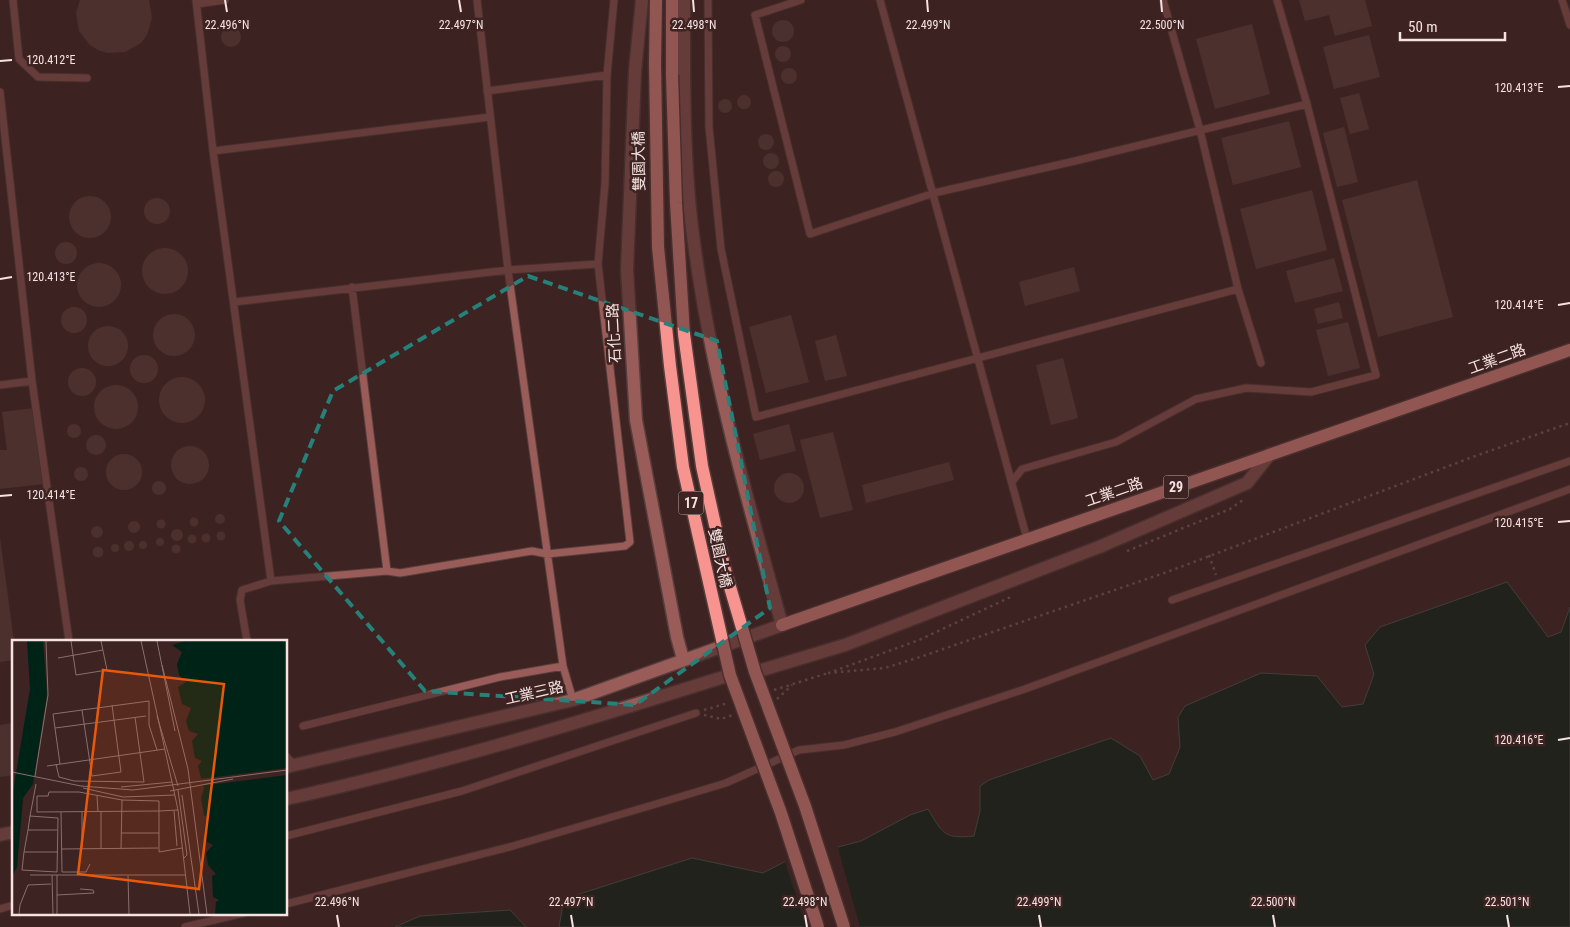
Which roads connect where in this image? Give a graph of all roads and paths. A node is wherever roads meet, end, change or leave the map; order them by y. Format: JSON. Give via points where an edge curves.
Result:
{"nodes":[{"id":1,"x":13,"y":0,"type":"edge"},
{"id":2,"x":225,"y":0,"type":"edge"},
{"id":3,"x":476,"y":0,"type":"edge"},
{"id":4,"x":614,"y":0,"type":"edge"},
{"id":5,"x":642,"y":0,"type":"edge"},
{"id":6,"x":656,"y":0,"type":"edge"},
{"id":7,"x":672,"y":0,"type":"edge"},
{"id":8,"x":684,"y":0,"type":"edge"},
{"id":9,"x":708,"y":0,"type":"edge"},
{"id":10,"x":801,"y":0,"type":"edge"},
{"id":11,"x":880,"y":0,"type":"edge"},
{"id":12,"x":1163,"y":0,"type":"edge"},
{"id":13,"x":1277,"y":0,"type":"edge"},
{"id":14,"x":1562,"y":0,"type":"edge"},
{"id":15,"x":197,"y":2,"type":"edge"},
{"id":16,"x":1570,"y":26,"type":"edge"},
{"id":17,"x":607,"y":75,"type":"junction"},
{"id":18,"x":87,"y":78,"type":"dead end"},
{"id":19,"x":487,"y":91,"type":"junction"},
{"id":20,"x":0,"y":92,"type":"edge"},
{"id":21,"x":1307,"y":104,"type":"junction"},
{"id":22,"x":490,"y":117,"type":"junction"},
{"id":23,"x":1200,"y":130,"type":"junction"},
{"id":24,"x":213,"y":151,"type":"junction"},
{"id":25,"x":934,"y":193,"type":"junction"},
{"id":26,"x":598,"y":264,"type":"junction"},
{"id":27,"x":508,"y":270,"type":"junction"},
{"id":28,"x":352,"y":287,"type":"junction"},
{"id":29,"x":1238,"y":289,"type":"junction"},
{"id":30,"x":234,"y":302,"type":"junction"},
{"id":31,"x":1570,"y":350,"type":"edge"},
{"id":32,"x":978,"y":356,"type":"junction"},
{"id":33,"x":1262,"y":363,"type":"dead end"},
{"id":34,"x":32,"y":381,"type":"junction"},
{"id":35,"x":0,"y":385,"type":"edge"},
{"id":36,"x":1570,"y":424,"type":"edge"},
{"id":37,"x":1270,"y":454,"type":"junction"},
{"id":38,"x":1570,"y":461,"type":"edge"},
{"id":39,"x":1012,"y":482,"type":"junction"},
{"id":40,"x":1570,"y":488,"type":"edge"},
{"id":41,"x":1027,"y":540,"type":"junction"},
{"id":42,"x":547,"y":554,"type":"junction"},
{"id":43,"x":1209,"y":556,"type":"junction"},
{"id":44,"x":387,"y":571,"type":"junction"},
{"id":45,"x":271,"y":581,"type":"junction"},
{"id":46,"x":1220,"y":584,"type":"junction"},
{"id":47,"x":1172,"y":600,"type":"dead end"},
{"id":48,"x":782,"y":625,"type":"junction"},
{"id":49,"x":69,"y":640,"type":"edge"},
{"id":50,"x":247,"y":640,"type":"edge"},
{"id":51,"x":683,"y":659,"type":"junction"},
{"id":52,"x":563,"y":666,"type":"junction"},
{"id":53,"x":755,"y":672,"type":"junction"},
{"id":54,"x":828,"y":673,"type":"dead end"},
{"id":55,"x":730,"y":675,"type":"junction"},
{"id":56,"x":793,"y":684,"type":"dead end"},
{"id":57,"x":762,"y":693,"type":"junction"},
{"id":58,"x":573,"y":700,"type":"junction"},
{"id":59,"x":739,"y":700,"type":"junction"},
{"id":60,"x":696,"y":713,"type":"joint"},
{"id":61,"x":303,"y":726,"type":"dead end"},
{"id":62,"x":289,"y":763,"type":"edge"},
{"id":63,"x":288,"y":799,"type":"edge"},
{"id":64,"x":288,"y":836,"type":"edge"},
{"id":65,"x":288,"y":903,"type":"edge"},
{"id":66,"x":240,"y":914,"type":"edge"},
{"id":67,"x":185,"y":927,"type":"edge"},
{"id":68,"x":818,"y":927,"type":"edge"},
{"id":69,"x":844,"y":927,"type":"edge"}],
"edges":[{"from":1,"to":18,"type":"lane","via":[[19,59],[38,77]]},
{"from":2,"to":15,"type":"lane"},
{"from":3,"to":19,"type":"lane"},
{"from":4,"to":17,"type":"lane"},
{"from":5,"to":51,"type":"street","name":"石化二路","via":[[635,71],[627,270],[634,390],[638,430]]},
{"from":6,"to":55,"type":"main road","name":"雙園大橋","number":"17","bridge":true,"via":[[658,247],[670,366],[684,467]]},
{"from":7,"to":53,"type":"main road","name":"雙園大橋","number":"17","bridge":true,"via":[[676,203],[684,334],[701,456],[725,570]]},
{"from":8,"to":48,"type":"street","via":[[683,131],[691,220],[706,320],[738,468]]},
{"from":9,"to":32,"type":"lane","via":[[709,127],[721,250],[756,417]]},
{"from":10,"to":25,"type":"lane","via":[[755,15],[810,234]]},
{"from":11,"to":25,"type":"lane"},
{"from":12,"to":23,"type":"lane"},
{"from":13,"to":21,"type":"lane"},
{"from":14,"to":16,"type":"lane"},
{"from":15,"to":24,"type":"lane"},
{"from":17,"to":19,"type":"lane"},
{"from":17,"to":26,"type":"lane","via":[[605,184]]},
{"from":19,"to":22,"type":"lane"},
{"from":20,"to":34,"type":"lane"},
{"from":21,"to":23,"type":"lane"},
{"from":21,"to":39,"type":"lane","via":[[1376,375],[1311,392],[1246,388],[1196,399],[1116,442],[1022,469]]},
{"from":22,"to":24,"type":"lane"},
{"from":22,"to":27,"type":"lane"},
{"from":23,"to":25,"type":"lane"},
{"from":23,"to":29,"type":"lane"},
{"from":24,"to":30,"type":"lane"},
{"from":25,"to":32,"type":"lane"},
{"from":26,"to":27,"type":"lane"},
{"from":26,"to":42,"type":"lane","via":[[630,542],[625,546]]},
{"from":27,"to":28,"type":"lane"},
{"from":27,"to":42,"type":"lane"},
{"from":28,"to":30,"type":"lane"},
{"from":28,"to":44,"type":"lane"},
{"from":29,"to":32,"type":"lane"},
{"from":29,"to":33,"type":"lane"},
{"from":30,"to":45,"type":"lane"},
{"from":31,"to":37,"type":"main road","name":"工業二路","number":"29"},
{"from":32,"to":39,"type":"lane"},
{"from":34,"to":35,"type":"lane"},
{"from":34,"to":49,"type":"lane"},
{"from":36,"to":43,"type":"path"},
{"from":37,"to":41,"type":"main road","name":"工業二路","number":"29"},
{"from":37,"to":53,"type":"street","via":[[1247,483],[1099,547],[845,645]]},
{"from":38,"to":46,"type":"lane"},
{"from":39,"to":41,"type":"lane"},
{"from":40,"to":65,"type":"lane","via":[[1025,689],[904,729],[844,745],[799,750],[726,783],[674,799],[513,846]]},
{"from":41,"to":48,"type":"main road","name":"工業二路","number":"29"},
{"from":42,"to":44,"type":"lane","via":[[532,551],[400,573]]},
{"from":42,"to":52,"type":"lane"},
{"from":43,"to":46,"type":"path"},
{"from":43,"to":54,"type":"path","via":[[885,668]]},
{"from":44,"to":45,"type":"lane"},
{"from":45,"to":50,"type":"lane","via":[[242,590],[240,600]]},
{"from":46,"to":47,"type":"lane"},
{"from":48,"to":51,"type":"street","name":"工業三路"},
{"from":51,"to":58,"type":"street","name":"工業三路"},
{"from":52,"to":58,"type":"lane"},
{"from":52,"to":61,"type":"lane","via":[[500,677]]},
{"from":53,"to":57,"type":"main road","name":"雙園大橋","number":"17","bridge":true},
{"from":55,"to":59,"type":"main road","name":"雙園大橋","number":"17","bridge":true},
{"from":55,"to":63,"type":"street","via":[[500,745]]},
{"from":56,"to":57,"type":"path"},
{"from":57,"to":69,"type":"main road","name":"雙園大橋","number":"17","bridge":true,"via":[[805,806]]},
{"from":58,"to":62,"type":"street","name":"工業三路"},
{"from":59,"to":60,"type":"path"},
{"from":59,"to":68,"type":"main road","name":"雙園大橋","number":"17","bridge":true,"via":[[781,813]]},
{"from":60,"to":64,"type":"lane","via":[[462,792]]},
{"from":66,"to":67,"type":"lane"}]}
